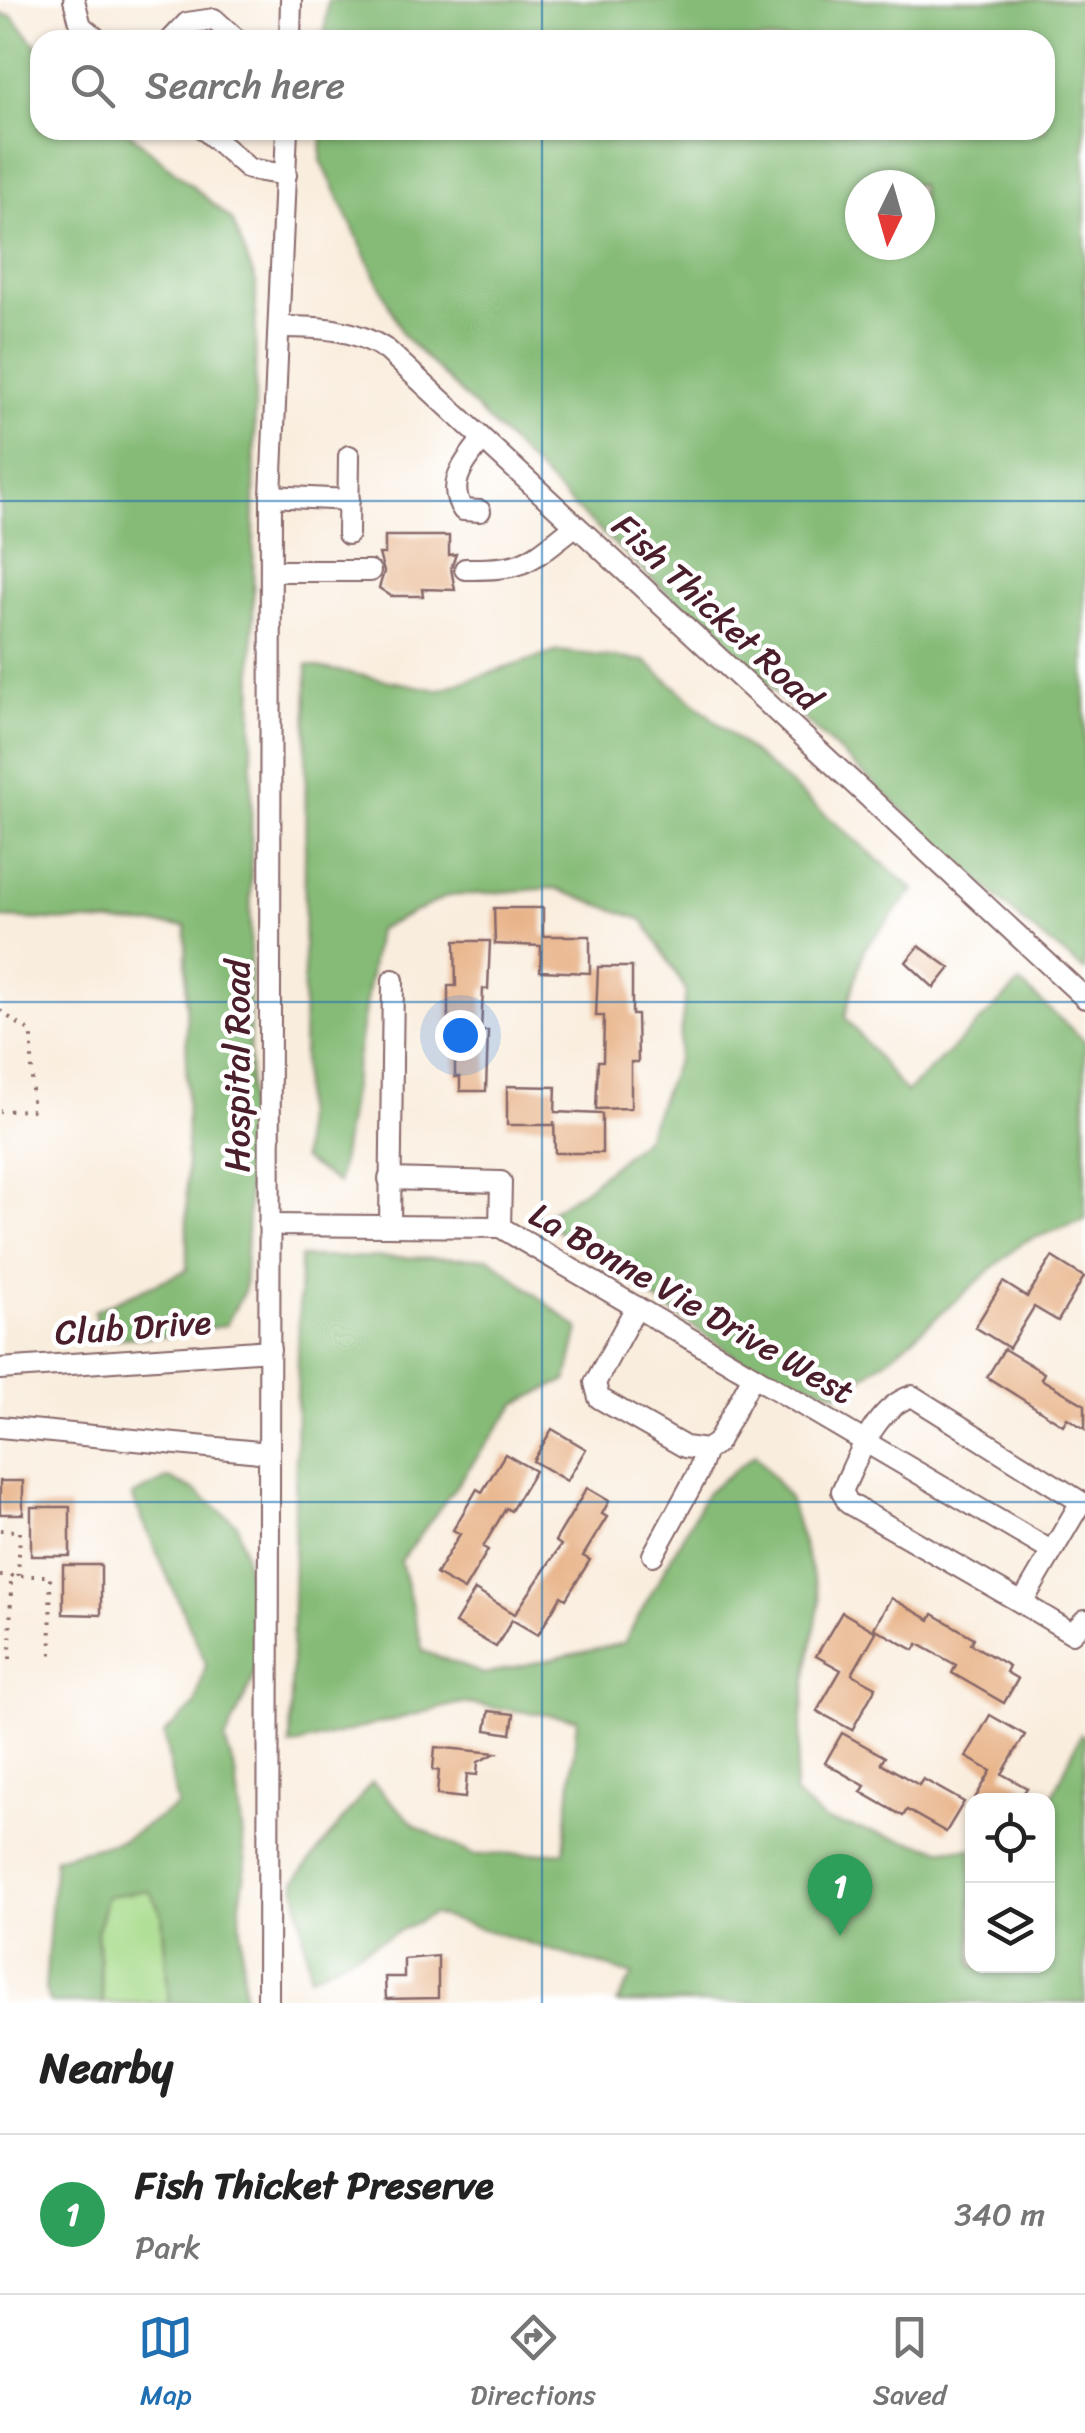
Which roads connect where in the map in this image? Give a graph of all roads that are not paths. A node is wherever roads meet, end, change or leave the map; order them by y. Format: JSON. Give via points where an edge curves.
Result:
{"nodes":[{"id":1,"x":74,"y":0,"type":"edge"},
{"id":2,"x":292,"y":0,"type":"edge"},
{"id":3,"x":86,"y":30,"type":"edge"},
{"id":4,"x":184,"y":30,"type":"edge"},
{"id":5,"x":227,"y":30,"type":"edge"},
{"id":6,"x":290,"y":30,"type":"edge"},
{"id":7,"x":216,"y":140,"type":"edge"},
{"id":8,"x":287,"y":140,"type":"edge"},
{"id":9,"x":286,"y":175,"type":"junction"},
{"id":10,"x":280,"y":326,"type":"junction"},
{"id":11,"x":482,"y":440,"type":"junction"},
{"id":12,"x":349,"y":456,"type":"dead end"},
{"id":13,"x":271,"y":496,"type":"junction"},
{"id":14,"x":349,"y":500,"type":"junction"},
{"id":15,"x":480,"y":511,"type":"dead end"},
{"id":16,"x":575,"y":526,"type":"junction"},
{"id":17,"x":348,"y":534,"type":"dead end"},
{"id":18,"x":465,"y":569,"type":"dead end"},
{"id":19,"x":271,"y":571,"type":"junction"},
{"id":20,"x":370,"y":571,"type":"dead end"},
{"id":21,"x":392,"y":980,"type":"dead end"},
{"id":22,"x":1085,"y":998,"type":"edge"},
{"id":23,"x":390,"y":1179,"type":"junction"},
{"id":24,"x":269,"y":1225,"type":"junction"},
{"id":25,"x":390,"y":1226,"type":"junction"},
{"id":26,"x":500,"y":1228,"type":"junction"},
{"id":27,"x":636,"y":1307,"type":"junction"},
{"id":28,"x":270,"y":1350,"type":"junction"},
{"id":29,"x":0,"y":1369,"type":"edge"},
{"id":30,"x":753,"y":1376,"type":"junction"},
{"id":31,"x":0,"y":1428,"type":"edge"},
{"id":32,"x":866,"y":1442,"type":"junction"},
{"id":33,"x":706,"y":1450,"type":"junction"},
{"id":34,"x":270,"y":1452,"type":"junction"},
{"id":35,"x":1083,"y":1503,"type":"edge"},
{"id":36,"x":1051,"y":1552,"type":"junction"},
{"id":37,"x":653,"y":1555,"type":"dead end"},
{"id":38,"x":1022,"y":1603,"type":"junction"},
{"id":39,"x":1085,"y":1620,"type":"edge"},
{"id":40,"x":268,"y":2003,"type":"edge"}],
"edges":[{"from":1,"to":3,"type":"street"},
{"from":2,"to":6,"type":"street"},
{"from":4,"to":5,"type":"street","via":[[187,23],[214,19]]},
{"from":7,"to":9,"type":"street","via":[[249,169]]},
{"from":8,"to":9,"type":"street","name":"Hospital Road"},
{"from":9,"to":10,"type":"street","name":"Hospital Road"},
{"from":10,"to":11,"type":"street","name":"Fish Thicket Road","via":[[368,338]]},
{"from":10,"to":13,"type":"street","name":"Hospital Road"},
{"from":11,"to":15,"type":"street","via":[[456,482],[463,510]]},
{"from":11,"to":16,"type":"street","name":"Fish Thicket Road"},
{"from":12,"to":14,"type":"street"},
{"from":13,"to":14,"type":"street"},
{"from":13,"to":19,"type":"street","name":"Hospital Road"},
{"from":14,"to":17,"type":"street"},
{"from":16,"to":18,"type":"street","via":[[513,569]]},
{"from":16,"to":22,"type":"street","name":"Fish Thicket Road"},
{"from":19,"to":20,"type":"street"},
{"from":19,"to":24,"type":"street","name":"Hospital Road"},
{"from":21,"to":23,"type":"street"},
{"from":23,"to":25,"type":"street"},
{"from":23,"to":26,"type":"street","via":[[501,1182]]},
{"from":24,"to":25,"type":"street","name":"La Bonne Vie Drive West"},
{"from":24,"to":28,"type":"street","name":"Hospital Road"},
{"from":25,"to":26,"type":"street","name":"La Bonne Vie Drive West"},
{"from":26,"to":27,"type":"street","name":"La Bonne Vie Drive West"},
{"from":27,"to":30,"type":"street","name":"La Bonne Vie Drive West"},
{"from":27,"to":33,"type":"street","via":[[595,1383],[599,1398],[685,1447]]},
{"from":28,"to":29,"type":"street","name":"Club Drive"},
{"from":28,"to":34,"type":"street","name":"Hospital Road"},
{"from":30,"to":32,"type":"street","name":"La Bonne Vie Drive West"},
{"from":30,"to":33,"type":"street","via":[[717,1443]]},
{"from":31,"to":34,"type":"street"},
{"from":32,"to":35,"type":"street","via":[[898,1400],[912,1396]]},
{"from":32,"to":36,"type":"street","name":"La Bonne Vie Drive West"},
{"from":32,"to":38,"type":"street","via":[[842,1491],[848,1503]]},
{"from":33,"to":37,"type":"street"},
{"from":34,"to":40,"type":"street","name":"Hospital Road"},
{"from":35,"to":36,"type":"street"},
{"from":36,"to":38,"type":"street"},
{"from":38,"to":39,"type":"street","via":[[1072,1632]]}]}
